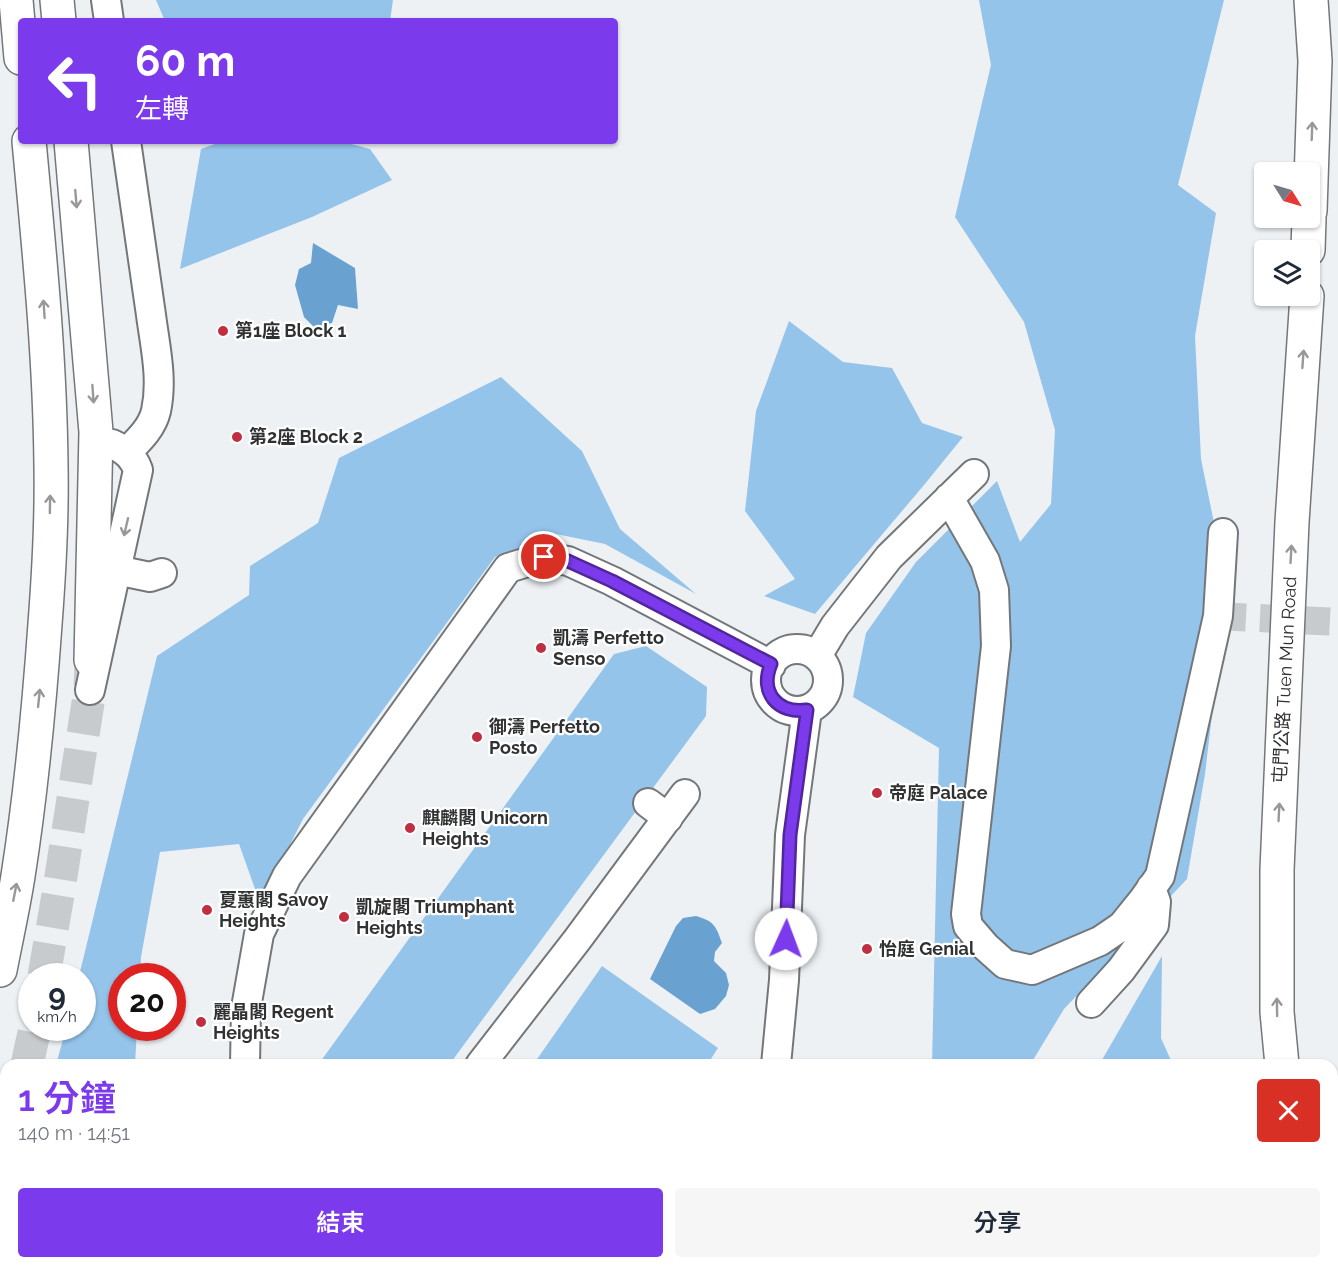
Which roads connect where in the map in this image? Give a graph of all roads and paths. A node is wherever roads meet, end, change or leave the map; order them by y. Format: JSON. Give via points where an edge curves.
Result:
{"nodes":[{"id":1,"x":16,"y":0,"type":"edge"},
{"id":2,"x":57,"y":0,"type":"edge"},
{"id":3,"x":106,"y":0,"type":"edge"},
{"id":4,"x":1311,"y":0,"type":"edge"},
{"id":5,"x":59,"y":18,"type":"edge"},
{"id":6,"x":109,"y":18,"type":"edge"},
{"id":7,"x":18,"y":23,"type":"edge"},
{"id":8,"x":29,"y":144,"type":"edge"},
{"id":9,"x":71,"y":144,"type":"edge"},
{"id":10,"x":126,"y":144,"type":"edge"},
{"id":11,"x":1312,"y":162,"type":"edge"},
{"id":12,"x":1306,"y":306,"type":"edge"},
{"id":13,"x":96,"y":432,"type":"junction"},
{"id":14,"x":127,"y":452,"type":"junction"},
{"id":15,"x":974,"y":474,"type":"dead end"},
{"id":16,"x":949,"y":498,"type":"junction"},
{"id":17,"x":1222,"y":533,"type":"dead end"},
{"id":18,"x":116,"y":570,"type":"junction"},
{"id":19,"x":162,"y":573,"type":"dead end"},
{"id":20,"x":817,"y":656,"type":"junction"},
{"id":21,"x":771,"y":664,"type":"junction"},
{"id":22,"x":91,"y":675,"type":"joint"},
{"id":23,"x":807,"y":710,"type":"junction"},
{"id":24,"x":685,"y":794,"type":"dead end"},
{"id":25,"x":1151,"y":888,"type":"junction"},
{"id":26,"x":0,"y":970,"type":"edge"},
{"id":27,"x":1090,"y":1003,"type":"dead end"},
{"id":28,"x":244,"y":1059,"type":"edge"},
{"id":29,"x":485,"y":1059,"type":"edge"},
{"id":30,"x":777,"y":1059,"type":"edge"},
{"id":31,"x":1281,"y":1059,"type":"edge"}],
"edges":[{"from":1,"to":7,"type":"main road"},
{"from":2,"to":5,"type":"main road"},
{"from":3,"to":6,"type":"lane"},
{"from":11,"to":4,"type":"main road","one_way":true,"via":[[1315,61]]},
{"from":26,"to":8,"type":"main road","one_way":true,"via":[[32,773],[49,568],[48,363]]},
{"from":9,"to":13,"type":"main road","one_way":true},
{"from":10,"to":14,"type":"lane","via":[[159,384],[152,422]]},
{"from":31,"to":12,"type":"main road","name":"屯門公路 Tuen Mun Road","one_way":true,"via":[[1277,1012],[1277,870],[1292,522]]},
{"from":13,"to":14,"type":"lane"},
{"from":13,"to":22,"type":"main road"},
{"from":14,"to":18,"type":"lane","one_way":true,"via":[[138,470]]},
{"from":15,"to":16,"type":"lane"},
{"from":16,"to":20,"type":"lane","via":[[889,557],[835,626]]},
{"from":16,"to":25,"type":"lane","via":[[985,561],[994,590],[996,646],[966,914],[968,926],[1005,964],[1032,970],[1100,941],[1122,926]]},
{"from":17,"to":25,"type":"lane","via":[[1218,616],[1160,876]]},
{"from":18,"to":19,"type":"lane","via":[[150,577]]},
{"from":18,"to":22,"type":"lane"},
{"from":20,"to":21,"type":"lane","via":[[808,651],[787,651]]},
{"from":20,"to":23,"type":"lane","via":[[828,681],[822,699]]},
{"from":21,"to":23,"type":"lane","via":[[767,682],[773,700],[789,710]]},
{"from":21,"to":28,"type":"lane","via":[[568,561],[544,557],[508,568],[287,876],[259,934],[246,1008]]},
{"from":23,"to":30,"type":"lane","via":[[790,835]]},
{"from":24,"to":29,"type":"lane","via":[[658,811],[577,940]]},
{"from":25,"to":27,"type":"lane","via":[[1156,902],[1154,925],[1121,970]]}]}
